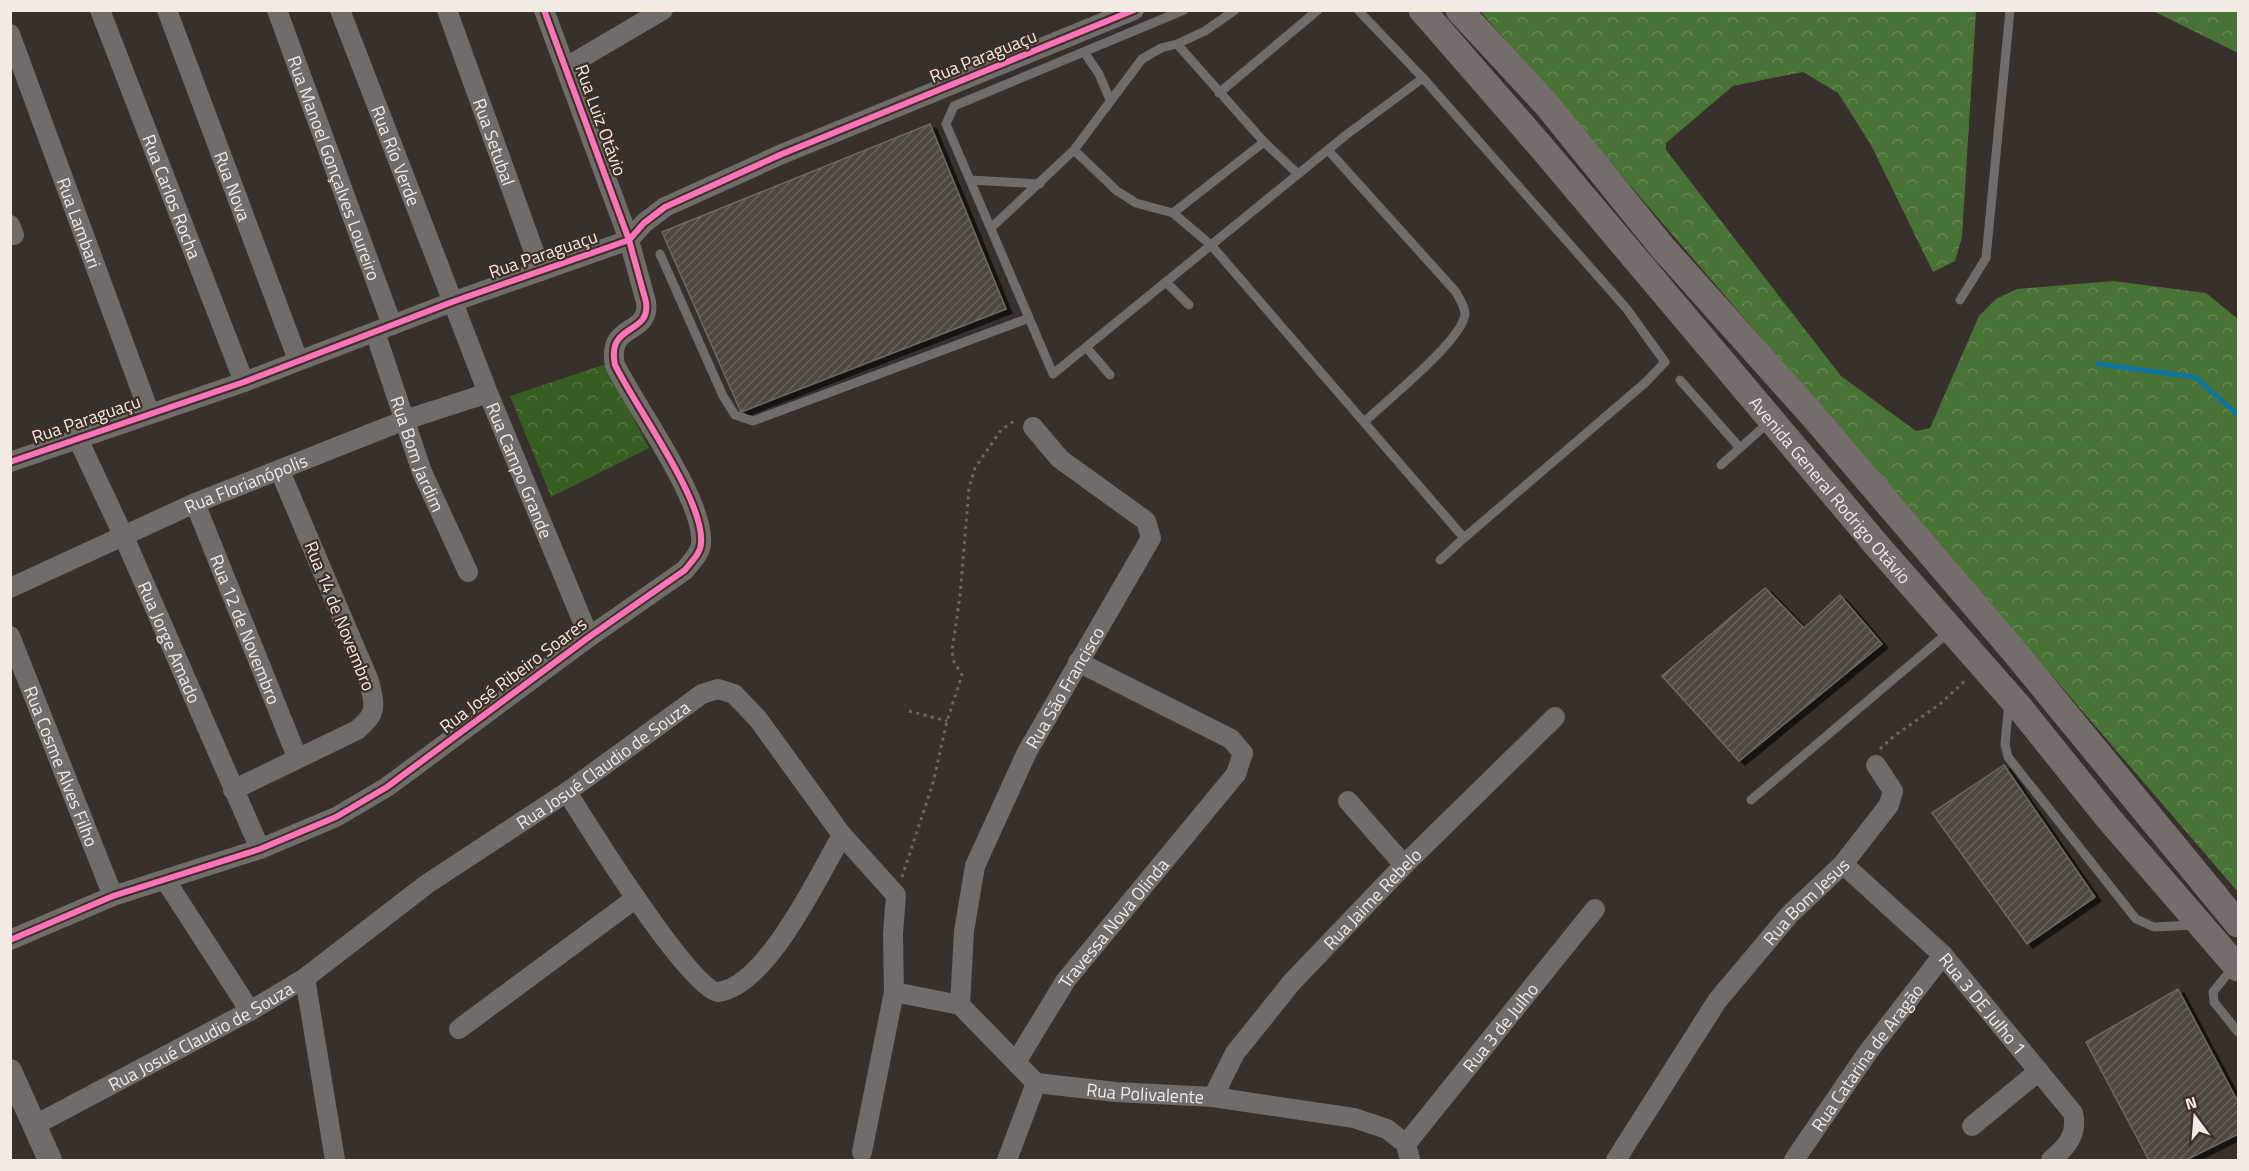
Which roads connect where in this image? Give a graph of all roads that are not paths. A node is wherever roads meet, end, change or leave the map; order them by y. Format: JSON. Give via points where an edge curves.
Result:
{"nodes":[{"id":1,"x":100,"y":10,"type":"edge"},
{"id":2,"x":167,"y":10,"type":"edge"},
{"id":3,"x":277,"y":10,"type":"edge"},
{"id":4,"x":340,"y":10,"type":"edge"},
{"id":5,"x":447,"y":10,"type":"edge"},
{"id":6,"x":544,"y":10,"type":"edge"},
{"id":7,"x":663,"y":10,"type":"edge"},
{"id":8,"x":1134,"y":10,"type":"edge"},
{"id":9,"x":1184,"y":10,"type":"edge"},
{"id":10,"x":1235,"y":10,"type":"edge"},
{"id":11,"x":1318,"y":10,"type":"edge"},
{"id":12,"x":1358,"y":10,"type":"edge"},
{"id":13,"x":1422,"y":10,"type":"edge"},
{"id":14,"x":1460,"y":10,"type":"edge"},
{"id":15,"x":2010,"y":10,"type":"edge"},
{"id":16,"x":10,"y":34,"type":"edge"},
{"id":17,"x":1177,"y":44,"type":"junction"},
{"id":18,"x":1084,"y":52,"type":"junction"},
{"id":19,"x":566,"y":67,"type":"junction"},
{"id":20,"x":1423,"y":78,"type":"junction"},
{"id":21,"x":1219,"y":93,"type":"junction"},
{"id":22,"x":1110,"y":100,"type":"junction"},
{"id":23,"x":1264,"y":142,"type":"junction"},
{"id":24,"x":1074,"y":150,"type":"junction"},
{"id":25,"x":1328,"y":150,"type":"junction"},
{"id":26,"x":1298,"y":174,"type":"junction"},
{"id":27,"x":971,"y":180,"type":"junction"},
{"id":28,"x":1040,"y":184,"type":"junction"},
{"id":29,"x":1173,"y":213,"type":"junction"},
{"id":30,"x":991,"y":228,"type":"junction"},
{"id":31,"x":629,"y":240,"type":"junction"},
{"id":32,"x":1211,"y":245,"type":"junction"},
{"id":33,"x":660,"y":254,"type":"dead end"},
{"id":34,"x":541,"y":271,"type":"junction"},
{"id":35,"x":1166,"y":282,"type":"junction"},
{"id":36,"x":1960,"y":300,"type":"dead end"},
{"id":37,"x":452,"y":302,"type":"junction"},
{"id":38,"x":1189,"y":305,"type":"dead end"},
{"id":39,"x":1029,"y":318,"type":"junction"},
{"id":40,"x":384,"y":328,"type":"junction"},
{"id":41,"x":1086,"y":347,"type":"junction"},
{"id":42,"x":298,"y":360,"type":"junction"},
{"id":43,"x":1110,"y":375,"type":"dead end"},
{"id":44,"x":1680,"y":380,"type":"dead end"},
{"id":45,"x":244,"y":382,"type":"junction"},
{"id":46,"x":488,"y":393,"type":"junction"},
{"id":47,"x":149,"y":412,"type":"junction"},
{"id":48,"x":405,"y":420,"type":"junction"},
{"id":49,"x":1771,"y":420,"type":"junction"},
{"id":50,"x":1364,"y":422,"type":"junction"},
{"id":51,"x":1033,"y":427,"type":"road end"},
{"id":52,"x":77,"y":437,"type":"junction"},
{"id":53,"x":1740,"y":448,"type":"junction"},
{"id":54,"x":10,"y":462,"type":"edge"},
{"id":55,"x":1721,"y":465,"type":"dead end"},
{"id":56,"x":280,"y":471,"type":"junction"},
{"id":57,"x":195,"y":503,"type":"junction"},
{"id":58,"x":124,"y":537,"type":"junction"},
{"id":59,"x":1464,"y":538,"type":"junction"},
{"id":60,"x":1440,"y":560,"type":"dead end"},
{"id":61,"x":468,"y":572,"type":"dead end"},
{"id":62,"x":10,"y":588,"type":"edge"},
{"id":63,"x":1950,"y":631,"type":"junction"},
{"id":64,"x":10,"y":636,"type":"edge"},
{"id":65,"x":589,"y":637,"type":"junction"},
{"id":66,"x":1078,"y":662,"type":"junction"},
{"id":67,"x":2010,"y":697,"type":"junction"},
{"id":68,"x":1556,"y":717,"type":"dead end"},
{"id":69,"x":297,"y":757,"type":"junction"},
{"id":70,"x":1876,"y":765,"type":"road end"},
{"id":71,"x":233,"y":790,"type":"junction"},
{"id":72,"x":567,"y":792,"type":"junction"},
{"id":73,"x":1751,"y":800,"type":"dead end"},
{"id":74,"x":1348,"y":801,"type":"dead end"},
{"id":75,"x":842,"y":835,"type":"junction"},
{"id":76,"x":260,"y":849,"type":"junction"},
{"id":77,"x":1843,"y":864,"type":"junction"},
{"id":78,"x":1404,"y":865,"type":"junction"},
{"id":79,"x":166,"y":881,"type":"junction"},
{"id":80,"x":113,"y":896,"type":"junction"},
{"id":81,"x":636,"y":898,"type":"junction"},
{"id":82,"x":1595,"y":909,"type":"dead end"},
{"id":83,"x":2238,"y":924,"type":"edge"},
{"id":84,"x":2204,"y":925,"type":"junction"},
{"id":85,"x":10,"y":940,"type":"edge"},
{"id":86,"x":1943,"y":955,"type":"junction"},
{"id":87,"x":2237,"y":966,"type":"edge"},
{"id":88,"x":305,"y":978,"type":"junction"},
{"id":89,"x":894,"y":992,"type":"junction"},
{"id":90,"x":960,"y":1005,"type":"junction"},
{"id":91,"x":250,"y":1011,"type":"junction"},
{"id":92,"x":459,"y":1029,"type":"dead end"},
{"id":93,"x":2238,"y":1032,"type":"edge"},
{"id":94,"x":1016,"y":1062,"type":"junction"},
{"id":95,"x":10,"y":1071,"type":"edge"},
{"id":96,"x":2039,"y":1071,"type":"junction"},
{"id":97,"x":1036,"y":1083,"type":"junction"},
{"id":98,"x":1213,"y":1096,"type":"junction"},
{"id":99,"x":35,"y":1125,"type":"junction"},
{"id":100,"x":1971,"y":1126,"type":"dead end"},
{"id":101,"x":862,"y":1152,"type":"dead end"},
{"id":102,"x":1408,"y":1152,"type":"edge"},
{"id":103,"x":50,"y":1161,"type":"edge"},
{"id":104,"x":335,"y":1161,"type":"edge"},
{"id":105,"x":1007,"y":1161,"type":"edge"},
{"id":106,"x":1616,"y":1161,"type":"edge"},
{"id":107,"x":1794,"y":1161,"type":"edge"},
{"id":108,"x":2051,"y":1161,"type":"edge"}],
"edges":[{"from":1,"to":45,"type":"street","name":"Rua Carlos Rocha"},
{"from":2,"to":42,"type":"street","name":"Rua Nova"},
{"from":3,"to":40,"type":"street","name":"Rua Manoel Gonçalves Loureiro"},
{"from":4,"to":37,"type":"street","name":"Rua Río Verde"},
{"from":5,"to":34,"type":"street","name":"Rua Setubal"},
{"from":6,"to":19,"type":"street","name":"Rua Luiz Otávio"},
{"from":7,"to":19,"type":"street"},
{"from":8,"to":31,"type":"street","name":"Rua Paraguaçu","via":[[782,154],[676,202],[644,223]]},
{"from":9,"to":18,"type":"lane"},
{"from":10,"to":17,"type":"lane","via":[[1205,32]]},
{"from":11,"to":21,"type":"lane"},
{"from":12,"to":20,"type":"lane"},
{"from":13,"to":49,"type":"main road","name":"Avenida General Rodrigo Otávio"},
{"from":14,"to":83,"type":"main road","name":"Avenida General Rodrigo Otávio","via":[[1547,105],[1662,247],[2013,650]]},
{"from":15,"to":36,"type":"lane","via":[[1986,258]]},
{"from":16,"to":47,"type":"street","name":"Rua Lambari"},
{"from":17,"to":21,"type":"lane"},
{"from":17,"to":22,"type":"lane","via":[[1142,59]]},
{"from":18,"to":22,"type":"lane"},
{"from":18,"to":27,"type":"lane","via":[[954,106],[945,124]]},
{"from":19,"to":31,"type":"street","name":"Rua Luiz Otávio"},
{"from":20,"to":25,"type":"lane"},
{"from":20,"to":59,"type":"lane","via":[[1626,308],[1665,362]]},
{"from":21,"to":23,"type":"lane"},
{"from":22,"to":24,"type":"lane"},
{"from":23,"to":26,"type":"lane"},
{"from":23,"to":29,"type":"lane"},
{"from":24,"to":28,"type":"lane"},
{"from":24,"to":29,"type":"lane","via":[[1116,191],[1136,203]]},
{"from":25,"to":26,"type":"lane"},
{"from":25,"to":50,"type":"lane","via":[[1456,292],[1465,311],[1462,326],[1449,343]]},
{"from":26,"to":32,"type":"lane"},
{"from":27,"to":28,"type":"lane"},
{"from":27,"to":30,"type":"lane"},
{"from":28,"to":30,"type":"lane"},
{"from":29,"to":32,"type":"lane"},
{"from":30,"to":39,"type":"lane"},
{"from":31,"to":34,"type":"street","name":"Rua Paraguaçu"},
{"from":31,"to":65,"type":"street","name":"Rua José Ribeiro Soares","via":[[647,310],[641,322],[617,339],[613,348],[615,365],[689,496],[702,544],[685,570]]},
{"from":32,"to":35,"type":"lane"},
{"from":32,"to":50,"type":"lane"},
{"from":33,"to":39,"type":"lane","via":[[723,396],[735,415],[753,421]]},
{"from":34,"to":37,"type":"street","name":"Rua Paraguaçu"},
{"from":35,"to":38,"type":"lane"},
{"from":35,"to":41,"type":"lane"},
{"from":37,"to":40,"type":"street","name":"Rua Paraguaçu"},
{"from":37,"to":46,"type":"street","name":"Rua Campo Grande"},
{"from":39,"to":41,"type":"lane","via":[[1053,374]]},
{"from":40,"to":42,"type":"street","name":"Rua Paraguaçu"},
{"from":40,"to":48,"type":"street","name":"Rua Bom Jardim"},
{"from":41,"to":43,"type":"lane"},
{"from":42,"to":45,"type":"street","name":"Rua Paraguaçu"},
{"from":44,"to":53,"type":"lane"},
{"from":45,"to":47,"type":"street","name":"Rua Paraguaçu"},
{"from":46,"to":48,"type":"street","name":"Rua Florianópolis"},
{"from":46,"to":65,"type":"street","name":"Rua Campo Grande"},
{"from":47,"to":52,"type":"street","name":"Rua Paraguaçu"},
{"from":48,"to":56,"type":"street","name":"Rua Florianópolis"},
{"from":48,"to":61,"type":"street","name":"Rua Bom Jardim","via":[[422,472]]},
{"from":49,"to":53,"type":"lane"},
{"from":49,"to":63,"type":"main road","name":"Avenida General Rodrigo Otávio"},
{"from":50,"to":59,"type":"lane"},
{"from":51,"to":66,"type":"street","name":"Rua São Francisco","via":[[1059,459],[1140,517],[1152,534],[1122,592]]},
{"from":52,"to":54,"type":"street","name":"Rua Paraguaçu"},
{"from":52,"to":58,"type":"street","name":"Rua Jorge Amado"},
{"from":53,"to":55,"type":"lane"},
{"from":56,"to":57,"type":"street","name":"Rua Florianópolis"},
{"from":56,"to":69,"type":"street","name":"Rua 14 de Novembro","via":[[374,701],[370,719],[357,730]]},
{"from":57,"to":58,"type":"street","name":"Rua Florianópolis"},
{"from":57,"to":69,"type":"street","name":"Rua 12 de Novembro"},
{"from":58,"to":62,"type":"street","name":"Rua Florianópolis"},
{"from":58,"to":71,"type":"street","name":"Rua Jorge Amado"},
{"from":59,"to":60,"type":"lane"},
{"from":63,"to":67,"type":"main road","name":"Avenida General Rodrigo Otávio"},
{"from":63,"to":73,"type":"lane"},
{"from":64,"to":80,"type":"street","name":"Rua Cosme Alves Filho"},
{"from":65,"to":76,"type":"street","name":"Rua José Ribeiro Soares","via":[[387,787],[336,817]]},
{"from":66,"to":90,"type":"street","name":"Rua São Francisco","via":[[1027,752],[975,866],[964,931]]},
{"from":66,"to":94,"type":"street","name":"Travessa Nova Olinda","via":[[1231,739],[1243,753],[1242,761],[1236,774],[1066,980]]},
{"from":67,"to":84,"type":"main road","name":"Avenida General Rodrigo Otávio","via":[[2109,819]]},
{"from":67,"to":84,"type":"lane","via":[[2005,736],[2008,757],[2136,919],[2154,927]]},
{"from":68,"to":78,"type":"street","name":"Rua Jaime Rebelo"},
{"from":69,"to":71,"type":"street","name":"Rua 14 de Novembro"},
{"from":70,"to":77,"type":"street","name":"Rua Bom Jesus","via":[[1893,796]]},
{"from":71,"to":76,"type":"street","name":"Rua Jorge Amado"},
{"from":72,"to":75,"type":"street","name":"Rua Josué Claudio de Souza","via":[[702,694],[727,690],[758,719]]},
{"from":72,"to":81,"type":"street"},
{"from":72,"to":88,"type":"street","name":"Rua Josué Claudio de Souza","via":[[427,884]]},
{"from":74,"to":78,"type":"street"},
{"from":75,"to":81,"type":"street","via":[[773,953],[737,986],[716,993],[708,991],[684,964]]},
{"from":75,"to":89,"type":"street","name":"Rua Josué Claudio de Souza","via":[[896,896]]},
{"from":76,"to":79,"type":"street","name":"Rua José Ribeiro Soares"},
{"from":77,"to":86,"type":"street","name":"Rua 3 DE Julho 1"},
{"from":77,"to":106,"type":"street","name":"Rua Bom Jesus","via":[[1790,914],[1717,1001]]},
{"from":78,"to":98,"type":"street","name":"Rua Jaime Rebelo","via":[[1262,1017],[1235,1053]]},
{"from":79,"to":80,"type":"street","name":"Rua José Ribeiro Soares"},
{"from":79,"to":91,"type":"street"},
{"from":80,"to":85,"type":"street","name":"Rua José Ribeiro Soares"},
{"from":81,"to":92,"type":"street"},
{"from":82,"to":102,"type":"street","name":"Rua 3 de Julho"},
{"from":84,"to":87,"type":"main road","name":"Avenida General Rodrigo Otávio"},
{"from":86,"to":96,"type":"street","name":"Rua 3 DE Julho 1"},
{"from":86,"to":107,"type":"street","name":"Rua Catarina de Aragão","via":[[1868,1052]]},
{"from":87,"to":93,"type":"lane","via":[[2212,992],[2214,1002]]},
{"from":88,"to":91,"type":"street","name":"Rua Josué Claudio de Souza"},
{"from":88,"to":104,"type":"street"},
{"from":89,"to":90,"type":"street"},
{"from":89,"to":101,"type":"street"},
{"from":90,"to":94,"type":"street"},
{"from":91,"to":99,"type":"street","name":"Rua Josué Claudio de Souza"},
{"from":94,"to":97,"type":"street"},
{"from":95,"to":99,"type":"street"},
{"from":96,"to":100,"type":"street"},
{"from":96,"to":108,"type":"street","name":"Rua 3 DE Julho 1","via":[[2073,1113],[2075,1124],[2069,1143]]},
{"from":97,"to":98,"type":"street","name":"Rua Polivalente","via":[[1116,1092]]},
{"from":97,"to":105,"type":"street"},
{"from":98,"to":102,"type":"street","name":"Rua Polivalente","via":[[1354,1118],[1387,1129]]},
{"from":99,"to":103,"type":"street"}]}
